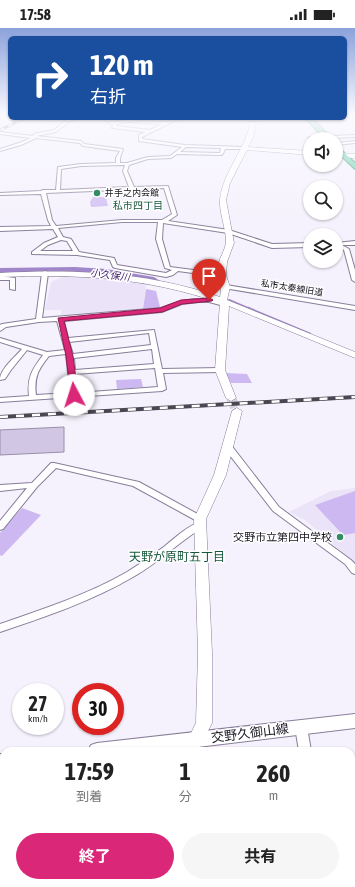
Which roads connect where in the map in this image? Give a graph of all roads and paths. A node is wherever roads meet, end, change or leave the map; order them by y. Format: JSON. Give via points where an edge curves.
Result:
{"nodes":[{"id":1,"x":119,"y":155,"type":"edge"},
{"id":2,"x":174,"y":155,"type":"edge"},
{"id":3,"x":241,"y":155,"type":"edge"},
{"id":4,"x":343,"y":155,"type":"edge"},
{"id":5,"x":355,"y":156,"type":"edge"},
{"id":6,"x":343,"y":157,"type":"edge"},
{"id":7,"x":118,"y":164,"type":"junction"},
{"id":8,"x":127,"y":164,"type":"junction"},
{"id":9,"x":355,"y":167,"type":"edge"},
{"id":10,"x":132,"y":188,"type":"junction"},
{"id":11,"x":58,"y":191,"type":"junction"},
{"id":12,"x":43,"y":192,"type":"junction"},
{"id":13,"x":0,"y":194,"type":"edge"},
{"id":14,"x":163,"y":221,"type":"junction"},
{"id":15,"x":56,"y":227,"type":"junction"},
{"id":16,"x":0,"y":229,"type":"edge"},
{"id":17,"x":229,"y":232,"type":"junction"},
{"id":18,"x":61,"y":238,"type":"junction"},
{"id":19,"x":343,"y":244,"type":"edge"},
{"id":20,"x":355,"y":244,"type":"edge"},
{"id":21,"x":303,"y":245,"type":"edge"},
{"id":22,"x":343,"y":248,"type":"edge"},
{"id":23,"x":77,"y":253,"type":"junction"},
{"id":24,"x":177,"y":270,"type":"junction"},
{"id":25,"x":45,"y":273,"type":"junction"},
{"id":26,"x":0,"y":275,"type":"edge"},
{"id":27,"x":222,"y":275,"type":"junction"},
{"id":28,"x":0,"y":278,"type":"edge"},
{"id":29,"x":355,"y":280,"type":"edge"},
{"id":30,"x":5,"y":286,"type":"dead end"},
{"id":31,"x":226,"y":286,"type":"junction"},
{"id":32,"x":224,"y":302,"type":"junction"},
{"id":33,"x":355,"y":308,"type":"edge"},
{"id":34,"x":60,"y":319,"type":"junction"},
{"id":35,"x":39,"y":320,"type":"junction"},
{"id":36,"x":0,"y":329,"type":"edge"},
{"id":37,"x":0,"y":340,"type":"edge"},
{"id":38,"x":66,"y":340,"type":"junction"},
{"id":39,"x":155,"y":347,"type":"junction"},
{"id":40,"x":26,"y":348,"type":"junction"},
{"id":41,"x":47,"y":354,"type":"junction"},
{"id":42,"x":69,"y":354,"type":"junction"},
{"id":43,"x":355,"y":355,"type":"edge"},
{"id":44,"x":158,"y":369,"type":"junction"},
{"id":45,"x":220,"y":370,"type":"junction"},
{"id":46,"x":72,"y":372,"type":"junction"},
{"id":47,"x":0,"y":378,"type":"edge"},
{"id":48,"x":74,"y":395,"type":"junction"},
{"id":49,"x":33,"y":398,"type":"junction"},
{"id":50,"x":231,"y":398,"type":"tunnel mouth"},
{"id":51,"x":0,"y":400,"type":"edge"},
{"id":52,"x":237,"y":411,"type":"tunnel mouth"},
{"id":53,"x":228,"y":447,"type":"junction"},
{"id":54,"x":34,"y":485,"type":"junction"},
{"id":55,"x":0,"y":488,"type":"edge"},
{"id":56,"x":200,"y":522,"type":"junction"},
{"id":57,"x":0,"y":527,"type":"edge"},
{"id":58,"x":355,"y":570,"type":"edge"},
{"id":59,"x":0,"y":628,"type":"edge"},
{"id":60,"x":355,"y":721,"type":"edge"},
{"id":61,"x":301,"y":728,"type":"junction"},
{"id":62,"x":192,"y":745,"type":"edge"},
{"id":63,"x":160,"y":747,"type":"edge"},
{"id":64,"x":304,"y":747,"type":"edge"}],
"edges":[{"from":1,"to":7,"type":"street"},
{"from":2,"to":8,"type":"street"},
{"from":3,"to":17,"type":"street","via":[[227,183],[223,200]]},
{"from":4,"to":5,"type":"street"},
{"from":6,"to":9,"type":"highway"},
{"from":7,"to":8,"type":"street"},
{"from":7,"to":11,"type":"street","via":[[59,168]]},
{"from":8,"to":10,"type":"street","via":[[125,171]]},
{"from":10,"to":11,"type":"street"},
{"from":10,"to":14,"type":"street","via":[[166,187],[175,215]]},
{"from":11,"to":12,"type":"street"},
{"from":12,"to":13,"type":"street"},
{"from":12,"to":15,"type":"street","via":[[50,220]]},
{"from":14,"to":15,"type":"street","via":[[122,221]]},
{"from":14,"to":17,"type":"street"},
{"from":14,"to":24,"type":"street","via":[[159,239],[162,253],[168,268]]},
{"from":15,"to":16,"type":"street"},
{"from":15,"to":18,"type":"street"},
{"from":17,"to":21,"type":"street","via":[[272,246]]},
{"from":17,"to":27,"type":"street","via":[[230,243],[223,262]]},
{"from":18,"to":23,"type":"street","via":[[69,240]]},
{"from":18,"to":23,"type":"street","via":[[46,244],[34,253]]},
{"from":19,"to":20,"type":"street"},
{"from":22,"to":29,"type":"street","via":[[346,249]]},
{"from":23,"to":24,"type":"street","via":[[112,259],[115,266],[166,275]]},
{"from":24,"to":27,"type":"street"},
{"from":25,"to":26,"type":"street"},
{"from":25,"to":32,"type":"street","via":[[127,277]]},
{"from":25,"to":35,"type":"street"},
{"from":27,"to":31,"type":"street"},
{"from":28,"to":30,"type":"street","via":[[13,279],[13,288]]},
{"from":31,"to":32,"type":"street"},
{"from":31,"to":33,"type":"street","name":"私市太秦線旧道"},
{"from":32,"to":34,"type":"street","via":[[199,300],[181,302],[162,310]]},
{"from":32,"to":43,"type":"street"},
{"from":32,"to":45,"type":"street"},
{"from":34,"to":35,"type":"street"},
{"from":34,"to":38,"type":"street"},
{"from":35,"to":36,"type":"street","via":[[4,325]]},
{"from":37,"to":40,"type":"street"},
{"from":38,"to":39,"type":"street","via":[[152,330]]},
{"from":38,"to":42,"type":"street"},
{"from":39,"to":42,"type":"street"},
{"from":39,"to":44,"type":"street"},
{"from":40,"to":41,"type":"street"},
{"from":40,"to":47,"type":"street","via":[[3,378]]},
{"from":41,"to":42,"type":"street"},
{"from":41,"to":49,"type":"street","via":[[33,373]]},
{"from":42,"to":46,"type":"street"},
{"from":44,"to":45,"type":"street"},
{"from":44,"to":46,"type":"street"},
{"from":44,"to":48,"type":"street","via":[[162,389]]},
{"from":45,"to":50,"type":"street"},
{"from":46,"to":48,"type":"street"},
{"from":48,"to":49,"type":"street"},
{"from":49,"to":51,"type":"street"},
{"from":52,"to":53,"type":"street"},
{"from":53,"to":56,"type":"street"},
{"from":53,"to":58,"type":"street","via":[[276,508]]},
{"from":54,"to":55,"type":"street"},
{"from":54,"to":56,"type":"street","via":[[54,465],[136,484]]},
{"from":54,"to":57,"type":"street"},
{"from":56,"to":59,"type":"street","via":[[148,563],[114,582],[76,600]]},
{"from":56,"to":62,"type":"street","via":[[205,653],[204,723]]},
{"from":60,"to":61,"type":"main road","name":"交野久御山線"},
{"from":61,"to":62,"type":"main road","name":"交野久御山線"},
{"from":61,"to":64,"type":"street"},
{"from":62,"to":63,"type":"main road","name":"交野久御山線"}]}
